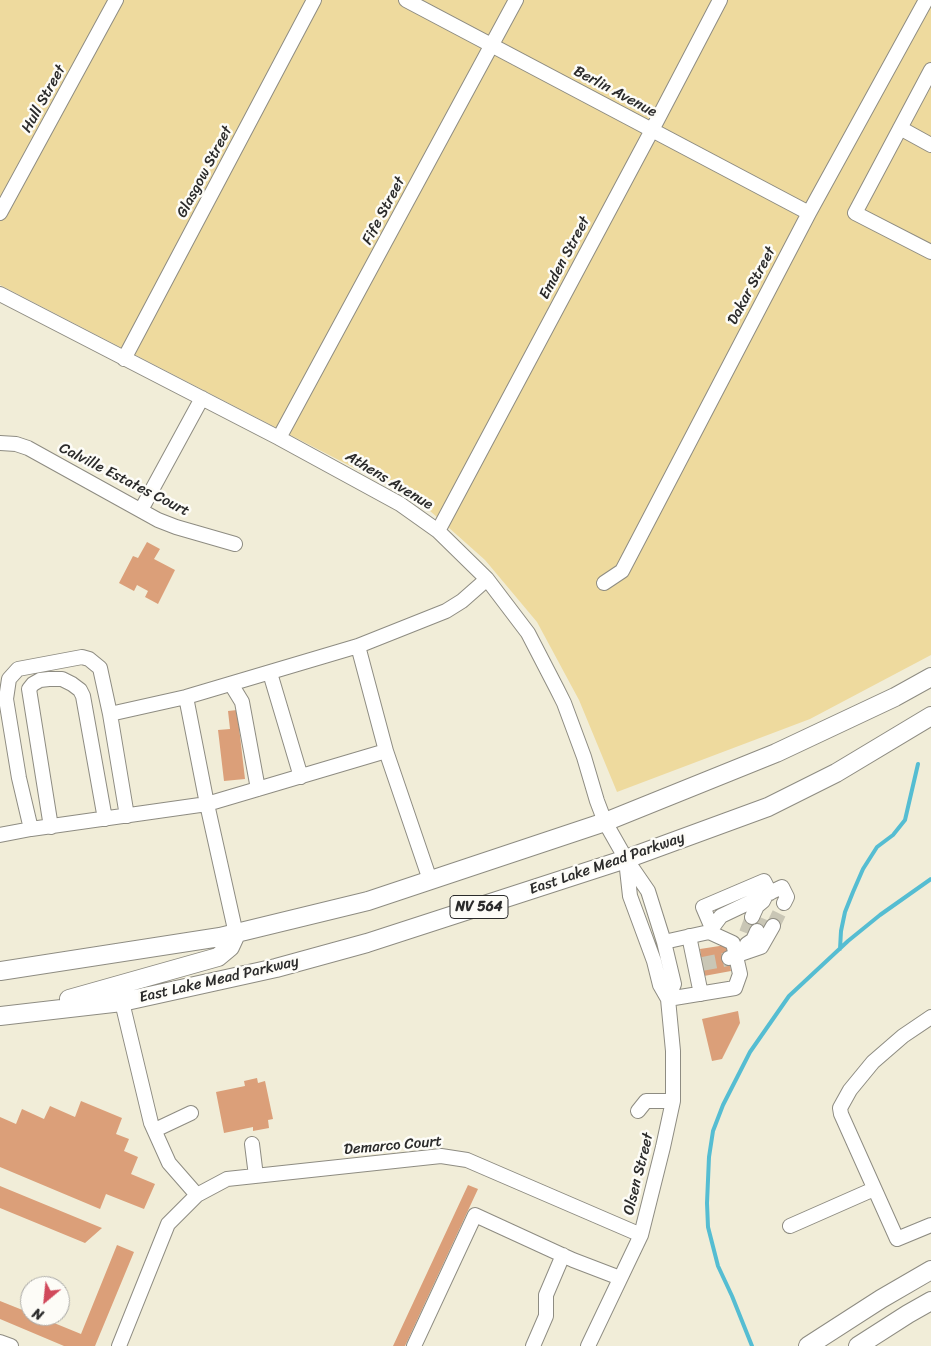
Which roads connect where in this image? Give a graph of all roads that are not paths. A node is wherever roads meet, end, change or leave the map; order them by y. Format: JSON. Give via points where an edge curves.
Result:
{"nodes":[{"id":1,"x":116,"y":0,"type":"edge"},
{"id":2,"x":314,"y":0,"type":"edge"},
{"id":3,"x":406,"y":0,"type":"edge"},
{"id":4,"x":516,"y":0,"type":"edge"},
{"id":5,"x":720,"y":0,"type":"edge"},
{"id":6,"x":926,"y":0,"type":"edge"},
{"id":7,"x":492,"y":45,"type":"junction"},
{"id":8,"x":931,"y":70,"type":"edge"},
{"id":9,"x":900,"y":128,"type":"junction"},
{"id":10,"x":652,"y":130,"type":"junction"},
{"id":11,"x":931,"y":144,"type":"edge"},
{"id":12,"x":809,"y":212,"type":"junction"},
{"id":13,"x":0,"y":213,"type":"edge"},
{"id":14,"x":931,"y":252,"type":"edge"},
{"id":15,"x":0,"y":294,"type":"edge"},
{"id":16,"x":124,"y":359,"type":"junction"},
{"id":17,"x":202,"y":398,"type":"junction"},
{"id":18,"x":279,"y":438,"type":"junction"},
{"id":19,"x":0,"y":442,"type":"edge"},
{"id":20,"x":141,"y":510,"type":"junction"},
{"id":21,"x":438,"y":531,"type":"junction"},
{"id":22,"x":236,"y":544,"type":"dead end"},
{"id":23,"x":487,"y":579,"type":"junction"},
{"id":24,"x":604,"y":583,"type":"dead end"},
{"id":25,"x":358,"y":646,"type":"junction"},
{"id":26,"x":270,"y":672,"type":"junction"},
{"id":27,"x":931,"y":677,"type":"edge"},
{"id":28,"x":231,"y":684,"type":"junction"},
{"id":29,"x":186,"y":697,"type":"junction"},
{"id":30,"x":110,"y":714,"type":"junction"},
{"id":31,"x":931,"y":716,"type":"edge"},
{"id":32,"x":386,"y":752,"type":"junction"},
{"id":33,"x":301,"y":777,"type":"junction"},
{"id":34,"x":258,"y":790,"type":"junction"},
{"id":35,"x":208,"y":804,"type":"junction"},
{"id":36,"x":127,"y":816,"type":"junction"},
{"id":37,"x":105,"y":819,"type":"junction"},
{"id":38,"x":605,"y":822,"type":"junction"},
{"id":39,"x":51,"y":826,"type":"junction"},
{"id":40,"x":31,"y":829,"type":"junction"},
{"id":41,"x":0,"y":835,"type":"edge"},
{"id":42,"x":616,"y":840,"type":"joint"},
{"id":43,"x":626,"y":859,"type":"junction"},
{"id":44,"x":430,"y":880,"type":"junction"},
{"id":45,"x":766,"y":901,"type":"junction"},
{"id":46,"x":784,"y":903,"type":"dead end"},
{"id":47,"x":773,"y":926,"type":"tunnel mouth"},
{"id":48,"x":711,"y":930,"type":"junction"},
{"id":49,"x":236,"y":934,"type":"junction"},
{"id":50,"x":689,"y":936,"type":"junction"},
{"id":51,"x":664,"y":942,"type":"junction"},
{"id":52,"x":744,"y":946,"type":"junction"},
{"id":53,"x":0,"y":971,"type":"edge"},
{"id":54,"x":701,"y":994,"type":"junction"},
{"id":55,"x":668,"y":999,"type":"junction"},
{"id":56,"x":122,"y":1002,"type":"junction"},
{"id":57,"x":18,"y":1014,"type":"junction"},
{"id":58,"x":0,"y":1016,"type":"edge"},
{"id":59,"x":931,"y":1017,"type":"edge"},
{"id":60,"x":673,"y":1101,"type":"junction"},
{"id":61,"x":638,"y":1111,"type":"dead end"},
{"id":62,"x":191,"y":1113,"type":"dead end"},
{"id":63,"x":154,"y":1130,"type":"junction"},
{"id":64,"x":252,"y":1144,"type":"dead end"},
{"id":65,"x":256,"y":1176,"type":"junction"},
{"id":66,"x":874,"y":1189,"type":"junction"},
{"id":67,"x":197,"y":1195,"type":"junction"},
{"id":68,"x":931,"y":1225,"type":"edge"},
{"id":69,"x":790,"y":1226,"type":"dead end"},
{"id":70,"x":641,"y":1235,"type":"junction"},
{"id":71,"x":563,"y":1255,"type":"junction"},
{"id":72,"x":931,"y":1270,"type":"edge"},
{"id":73,"x":620,"y":1278,"type":"junction"},
{"id":74,"x":931,"y":1301,"type":"edge"},
{"id":75,"x":815,"y":1341,"type":"edge"},
{"id":76,"x":0,"y":1342,"type":"edge"},
{"id":77,"x":863,"y":1342,"type":"edge"},
{"id":78,"x":11,"y":1346,"type":"edge"},
{"id":79,"x":119,"y":1346,"type":"edge"},
{"id":80,"x":414,"y":1346,"type":"edge"},
{"id":81,"x":533,"y":1346,"type":"edge"},
{"id":82,"x":588,"y":1346,"type":"edge"}],
"edges":[{"from":1,"to":13,"type":"street","name":"Hull Street"},
{"from":2,"to":16,"type":"street","name":"Glasgow Street"},
{"from":3,"to":7,"type":"street","name":"Berlin Avenue"},
{"from":4,"to":7,"type":"street","name":"Fife Street"},
{"from":5,"to":10,"type":"street","name":"Emden Street"},
{"from":6,"to":12,"type":"street","name":"Dakar Street"},
{"from":7,"to":10,"type":"street","name":"Berlin Avenue"},
{"from":7,"to":18,"type":"street","name":"Fife Street"},
{"from":8,"to":9,"type":"street"},
{"from":9,"to":11,"type":"street"},
{"from":9,"to":14,"type":"street","via":[[855,213]]},
{"from":10,"to":12,"type":"street","name":"Berlin Avenue"},
{"from":10,"to":21,"type":"street","name":"Emden Street"},
{"from":12,"to":24,"type":"street","name":"Dakar Street","via":[[622,571]]},
{"from":15,"to":16,"type":"street","name":"Athens Avenue"},
{"from":16,"to":17,"type":"street","name":"Athens Avenue"},
{"from":17,"to":18,"type":"street","name":"Athens Avenue"},
{"from":17,"to":20,"type":"street"},
{"from":18,"to":21,"type":"street","name":"Athens Avenue","via":[[392,500]]},
{"from":19,"to":20,"type":"street","name":"Calville Estates Court","via":[[28,448]]},
{"from":20,"to":22,"type":"street","name":"Calville Estates Court","via":[[176,527]]},
{"from":21,"to":23,"type":"street","name":"Athens Avenue"},
{"from":23,"to":25,"type":"street","via":[[446,611]]},
{"from":23,"to":38,"type":"street","name":"Athens Avenue","via":[[528,633],[564,702]]},
{"from":25,"to":26,"type":"street"},
{"from":25,"to":32,"type":"street"},
{"from":26,"to":28,"type":"street"},
{"from":26,"to":33,"type":"street"},
{"from":27,"to":38,"type":"main road","number":"NV 564","via":[[895,698],[776,753]]},
{"from":28,"to":29,"type":"street"},
{"from":28,"to":34,"type":"street","via":[[242,702]]},
{"from":29,"to":30,"type":"street"},
{"from":29,"to":35,"type":"street"},
{"from":30,"to":36,"type":"street"},
{"from":30,"to":40,"type":"street","via":[[100,668],[90,659],[82,657],[18,670],[9,679],[6,699]]},
{"from":31,"to":43,"type":"main road","name":"East Lake Mead Parkway","number":"NV 564","via":[[836,773],[768,807]]},
{"from":32,"to":33,"type":"street"},
{"from":32,"to":44,"type":"street"},
{"from":33,"to":34,"type":"street"},
{"from":34,"to":35,"type":"street"},
{"from":35,"to":36,"type":"street"},
{"from":35,"to":49,"type":"street"},
{"from":36,"to":37,"type":"street"},
{"from":37,"to":39,"type":"street"},
{"from":37,"to":39,"type":"street","via":[[83,696],[72,684],[62,679],[49,679],[33,684],[29,689]]},
{"from":38,"to":42,"type":"street","name":"Athens Avenue"},
{"from":38,"to":44,"type":"main road","number":"NV 564"},
{"from":39,"to":40,"type":"street"},
{"from":40,"to":41,"type":"street"},
{"from":42,"to":43,"type":"street","name":"Olsen Street"},
{"from":43,"to":51,"type":"street","name":"Olsen Street","via":[[648,891]]},
{"from":43,"to":55,"type":"street","name":"Olsen Street","via":[[630,896],[660,985]]},
{"from":43,"to":56,"type":"main road","name":"East Lake Mead Parkway","number":"NV 564","via":[[367,943],[276,968]]},
{"from":44,"to":49,"type":"main road","number":"NV 564","via":[[368,901]]},
{"from":45,"to":46,"type":"street","via":[[787,897]]},
{"from":45,"to":48,"type":"street","via":[[722,916]]},
{"from":45,"to":48,"type":"street","via":[[764,881],[703,907]]},
{"from":47,"to":52,"type":"street","via":[[761,947]]},
{"from":48,"to":50,"type":"street"},
{"from":48,"to":52,"type":"street"},
{"from":49,"to":53,"type":"main road","number":"NV 564"},
{"from":49,"to":57,"type":"main road","via":[[230,947],[211,960]]},
{"from":50,"to":51,"type":"street"},
{"from":50,"to":54,"type":"street","via":[[698,965]]},
{"from":51,"to":55,"type":"street","name":"Olsen Street","via":[[674,984]]},
{"from":52,"to":54,"type":"street","via":[[735,988]]},
{"from":54,"to":55,"type":"street"},
{"from":55,"to":60,"type":"street","name":"Olsen Street"},
{"from":56,"to":57,"type":"main road","name":"East Lake Mead Parkway","number":"NV 564"},
{"from":56,"to":63,"type":"street"},
{"from":57,"to":58,"type":"main road","name":"East Lake Mead Parkway","number":"NV 564"},
{"from":59,"to":66,"type":"street","via":[[884,1050],[850,1090],[840,1108]]},
{"from":60,"to":61,"type":"street","via":[[646,1101]]},
{"from":60,"to":70,"type":"street","name":"Olsen Street"},
{"from":62,"to":63,"type":"street"},
{"from":63,"to":67,"type":"street","via":[[169,1163]]},
{"from":64,"to":65,"type":"street"},
{"from":65,"to":67,"type":"street","name":"Demarco Court","via":[[227,1179]]},
{"from":65,"to":70,"type":"street","name":"Demarco Court","via":[[441,1156],[466,1160]]},
{"from":66,"to":68,"type":"street","via":[[897,1240]]},
{"from":66,"to":69,"type":"street"},
{"from":67,"to":79,"type":"street","name":"Demarco Court","via":[[168,1224]]},
{"from":70,"to":73,"type":"street","name":"Olsen Street"},
{"from":71,"to":73,"type":"street"},
{"from":71,"to":80,"type":"street","via":[[474,1215]]},
{"from":71,"to":81,"type":"street","via":[[546,1295],[546,1316]]},
{"from":72,"to":75,"type":"main road"},
{"from":73,"to":82,"type":"street","name":"Olsen Street"},
{"from":74,"to":77,"type":"main road"},
{"from":76,"to":78,"type":"street"}]}
